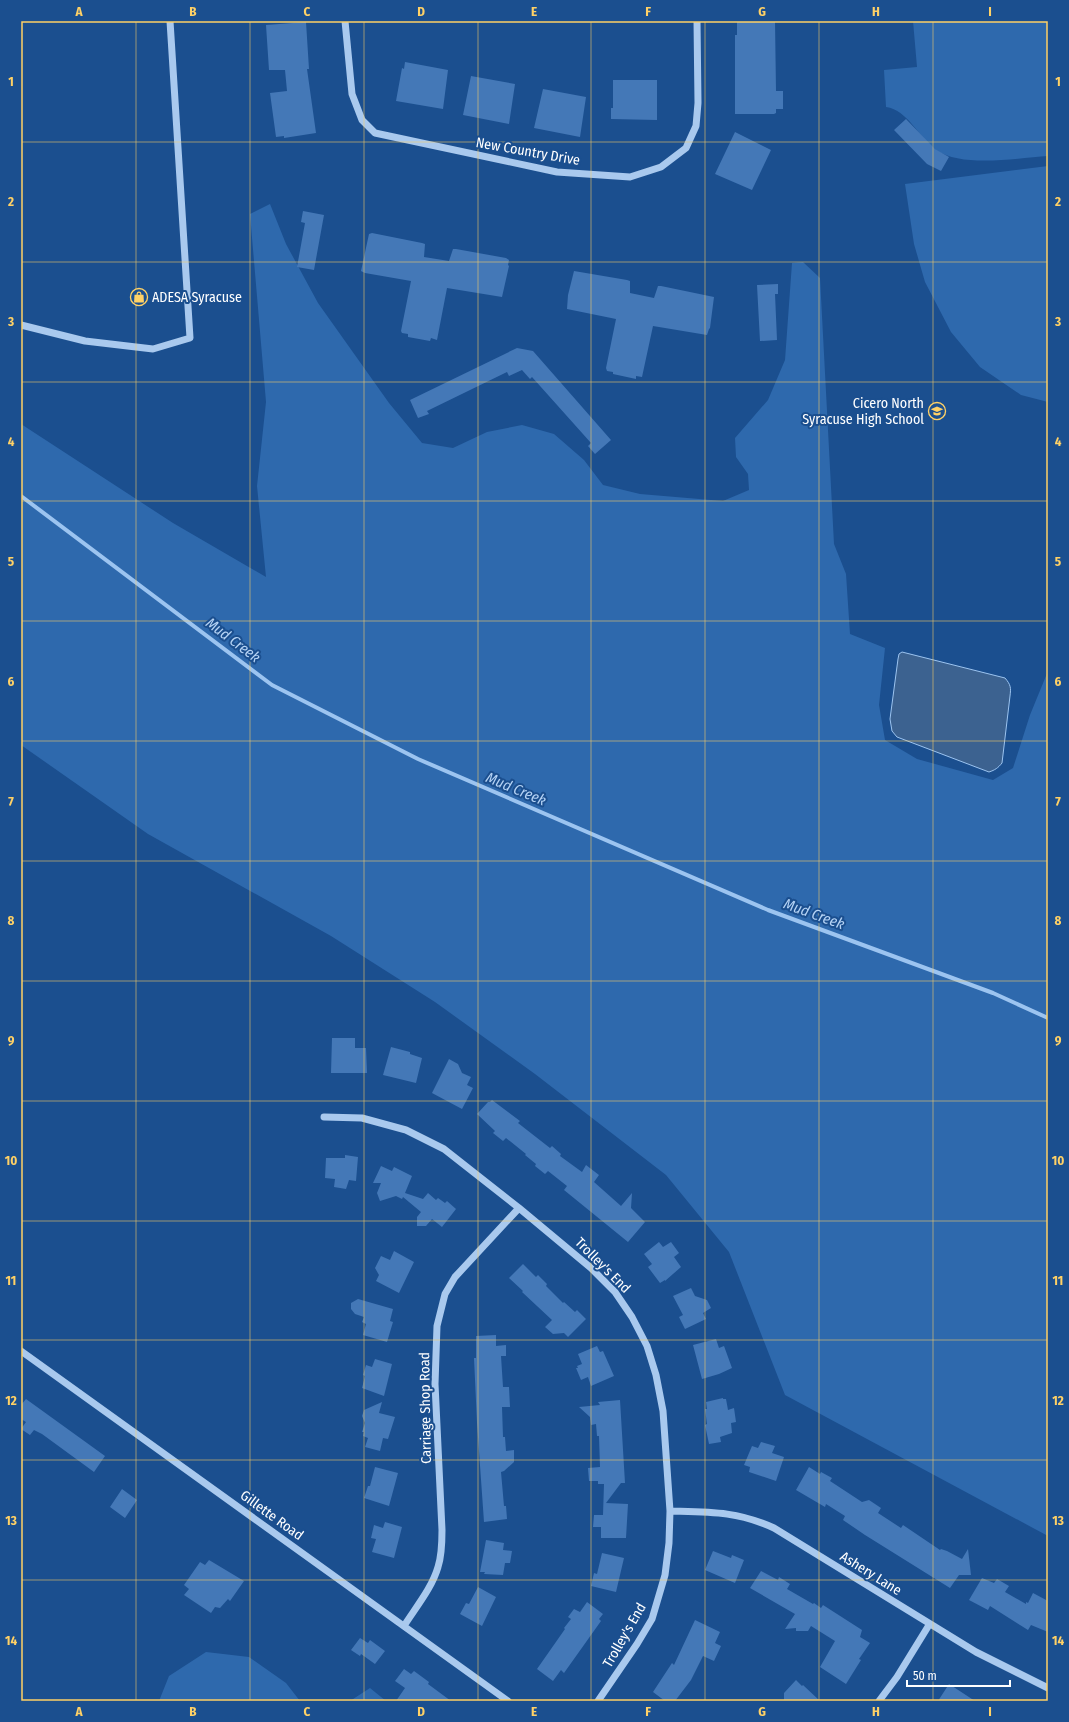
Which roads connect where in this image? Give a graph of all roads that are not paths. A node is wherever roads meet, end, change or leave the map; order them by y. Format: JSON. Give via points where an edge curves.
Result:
{"nodes":[{"id":1,"x":170,"y":21,"type":"edge"},
{"id":2,"x":345,"y":21,"type":"edge"},
{"id":3,"x":697,"y":21,"type":"edge"},
{"id":4,"x":21,"y":325,"type":"edge"},
{"id":5,"x":324,"y":1117,"type":"dead end"},
{"id":6,"x":519,"y":1208,"type":"junction"},
{"id":7,"x":21,"y":1351,"type":"edge"},
{"id":8,"x":670,"y":1511,"type":"junction"},
{"id":9,"x":929,"y":1625,"type":"junction"},
{"id":10,"x":404,"y":1626,"type":"junction"},
{"id":11,"x":1048,"y":1688,"type":"edge"},
{"id":12,"x":508,"y":1701,"type":"edge"},
{"id":13,"x":598,"y":1701,"type":"edge"},
{"id":14,"x":879,"y":1701,"type":"edge"}],
"edges":[{"from":1,"to":4,"type":"street","via":[[190,338],[153,349],[86,341]]},
{"from":2,"to":3,"type":"street","name":"New Country Drive","via":[[352,94],[362,120],[375,133],[557,172],[630,177],[661,167],[686,148],[696,126]]},
{"from":5,"to":6,"type":"street","name":"Trolley's End","via":[[362,1118],[406,1130],[444,1149]]},
{"from":6,"to":8,"type":"street","name":"Trolley's End","via":[[615,1292],[632,1316],[647,1346],[663,1411]]},
{"from":6,"to":10,"type":"street","name":"Carriage Shop Road","via":[[455,1278],[445,1294],[437,1326],[436,1384],[441,1551],[434,1578]]},
{"from":7,"to":10,"type":"street","name":"Gillette Road"},
{"from":8,"to":9,"type":"street","name":"Ashery Lane","via":[[721,1513],[756,1520],[774,1528]]},
{"from":8,"to":13,"type":"street","name":"Trolley's End","via":[[664,1575],[652,1619]]},
{"from":9,"to":11,"type":"street","name":"Ashery Lane"},
{"from":9,"to":14,"type":"street","via":[[897,1678]]},
{"from":10,"to":12,"type":"street","name":"Gillette Road"}]}
